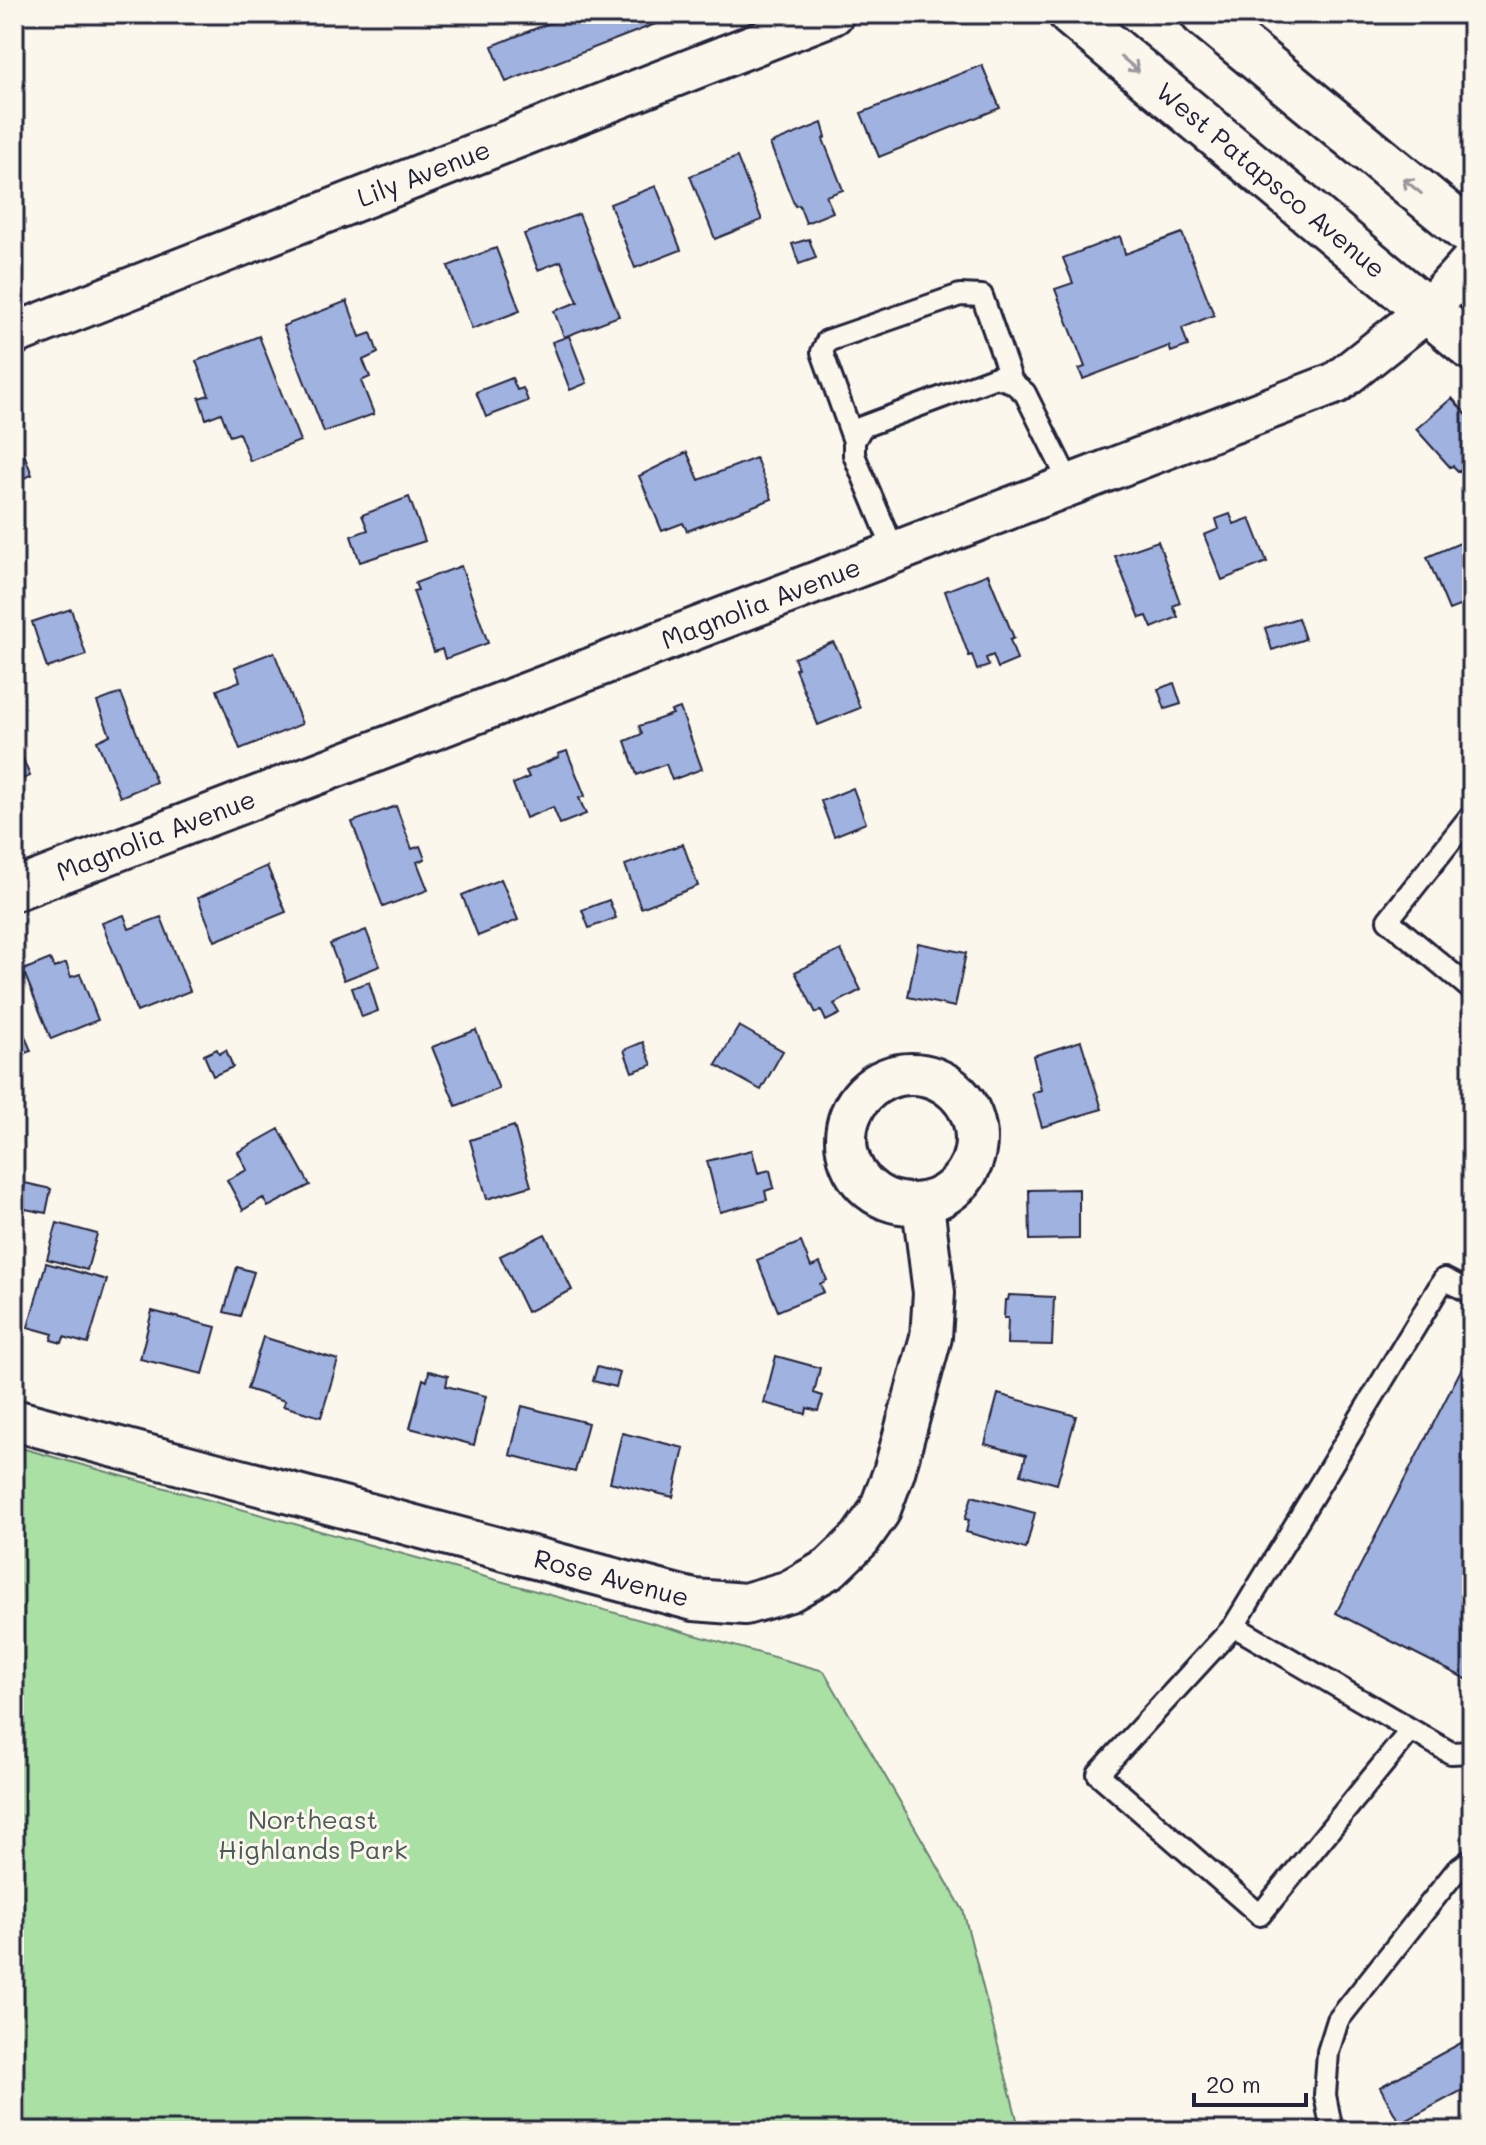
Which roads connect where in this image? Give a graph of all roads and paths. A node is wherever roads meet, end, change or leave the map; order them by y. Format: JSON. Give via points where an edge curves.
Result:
{"nodes":[{"id":1,"x":833,"y":14,"type":"edge"},
{"id":2,"x":1071,"y":14,"type":"edge"},
{"id":3,"x":1203,"y":14,"type":"edge"},
{"id":4,"x":1472,"y":235,"type":"edge"},
{"id":5,"x":1472,"y":261,"type":"edge"},
{"id":6,"x":1427,"y":311,"type":"junction"},
{"id":7,"x":14,"y":334,"type":"edge"},
{"id":8,"x":1472,"y":348,"type":"edge"},
{"id":9,"x":1012,"y":382,"type":"junction"},
{"id":10,"x":854,"y":441,"type":"junction"},
{"id":11,"x":1071,"y":486,"type":"junction"},
{"id":12,"x":895,"y":553,"type":"junction"},
{"id":13,"x":1472,"y":814,"type":"edge"},
{"id":14,"x":14,"y":890,"type":"edge"},
{"id":15,"x":1472,"y":990,"type":"edge"},
{"id":16,"x":923,"y":1205,"type":"dead end"},
{"id":17,"x":1472,"y":1293,"type":"edge"},
{"id":18,"x":14,"y":1420,"type":"edge"},
{"id":19,"x":1234,"y":1626,"type":"junction"},
{"id":20,"x":1411,"y":1730,"type":"junction"},
{"id":21,"x":1472,"y":1752,"type":"edge"},
{"id":22,"x":1472,"y":1859,"type":"edge"},
{"id":23,"x":1332,"y":2131,"type":"edge"}],
"edges":[{"from":1,"to":7,"type":"street","name":"Lily Avenue"},
{"from":2,"to":6,"type":"main road","name":"West Patapsco Avenue","one_way":true},
{"from":4,"to":3,"type":"main road","one_way":true},
{"from":5,"to":6,"type":"street","name":"Magnolia Avenue"},
{"from":6,"to":8,"type":"main road","name":"West Patapsco Avenue"},
{"from":6,"to":11,"type":"street","name":"Magnolia Avenue","via":[[1336,383]]},
{"from":9,"to":10,"type":"lane","via":[[996,377],[862,427]]},
{"from":9,"to":10,"type":"lane","via":[[982,296],[960,295],[827,341],[822,352]]},
{"from":9,"to":11,"type":"lane","via":[[1025,393]]},
{"from":10,"to":12,"type":"lane","via":[[854,455]]},
{"from":11,"to":12,"type":"street","name":"Magnolia Avenue"},
{"from":12,"to":14,"type":"street","name":"Magnolia Avenue"},
{"from":13,"to":15,"type":"lane","via":[[1388,920]]},
{"from":16,"to":18,"type":"street","name":"Rose Avenue","via":[[934,1293],[931,1337],[879,1512],[830,1568],[790,1591],[745,1604],[694,1600]]},
{"from":17,"to":19,"type":"lane","via":[[1444,1279]]},
{"from":19,"to":20,"type":"lane"},
{"from":19,"to":20,"type":"lane","via":[[1098,1774],[1260,1915]]},
{"from":20,"to":21,"type":"lane","via":[[1451,1753]]},
{"from":22,"to":23,"type":"lane","via":[[1456,1871],[1338,2020],[1328,2052],[1325,2095]]}]}
